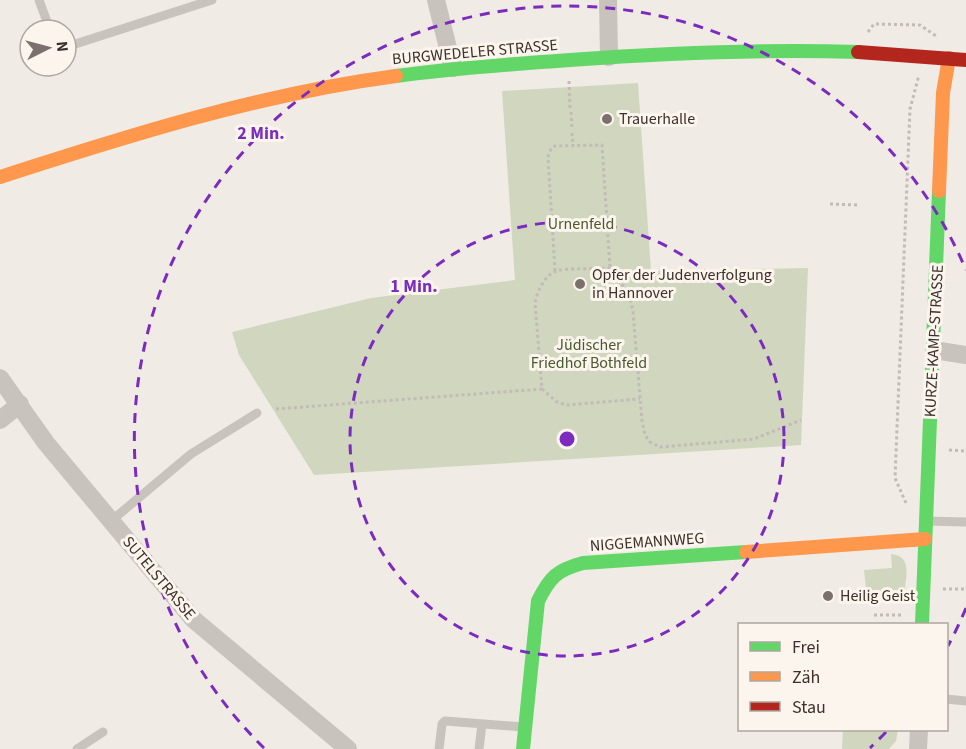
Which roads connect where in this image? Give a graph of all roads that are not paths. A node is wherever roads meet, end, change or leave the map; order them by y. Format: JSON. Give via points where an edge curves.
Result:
{"nodes":[{"id":1,"x":39,"y":0,"type":"edge"},
{"id":2,"x":212,"y":0,"type":"edge"},
{"id":3,"x":436,"y":0,"type":"edge"},
{"id":4,"x":608,"y":0,"type":"edge"},
{"id":5,"x":46,"y":18,"type":"edge"},
{"id":6,"x":78,"y":43,"type":"edge"},
{"id":7,"x":609,"y":57,"type":"junction"},
{"id":8,"x":949,"y":58,"type":"junction"},
{"id":9,"x":966,"y":60,"type":"edge"},
{"id":10,"x":453,"y":68,"type":"junction"},
{"id":11,"x":0,"y":177,"type":"edge"},
{"id":12,"x":934,"y":350,"type":"junction"},
{"id":13,"x":966,"y":355,"type":"edge"},
{"id":14,"x":0,"y":378,"type":"edge"},
{"id":15,"x":20,"y":404,"type":"junction"},
{"id":16,"x":257,"y":413,"type":"dead end"},
{"id":17,"x":0,"y":420,"type":"edge"},
{"id":18,"x":926,"y":520,"type":"junction"},
{"id":19,"x":111,"y":521,"type":"junction"},
{"id":20,"x":966,"y":522,"type":"edge"},
{"id":21,"x":925,"y":539,"type":"junction"},
{"id":22,"x":922,"y":623,"type":"edge"},
{"id":23,"x":948,"y":699,"type":"edge"},
{"id":24,"x":966,"y":701,"type":"edge"},
{"id":25,"x":482,"y":724,"type":"junction"},
{"id":26,"x":525,"y":728,"type":"junction"},
{"id":27,"x":919,"y":731,"type":"edge"},
{"id":28,"x":103,"y":732,"type":"dead end"},
{"id":29,"x":76,"y":749,"type":"edge"},
{"id":30,"x":348,"y":749,"type":"edge"},
{"id":31,"x":439,"y":749,"type":"edge"},
{"id":32,"x":479,"y":749,"type":"edge"},
{"id":33,"x":523,"y":749,"type":"edge"},
{"id":34,"x":918,"y":749,"type":"edge"}],
"edges":[{"from":1,"to":5,"type":"lane"},
{"from":2,"to":6,"type":"lane"},
{"from":3,"to":10,"type":"street"},
{"from":4,"to":7,"type":"street"},
{"from":7,"to":8,"type":"street","name":"BURGWEDELER STRASSE","via":[[831,52]]},
{"from":7,"to":10,"type":"street","name":"BURGWEDELER STRASSE"},
{"from":8,"to":9,"type":"street","name":"BURGWEDELER STRASSE"},
{"from":8,"to":12,"type":"street","name":"KURZE-KAMP-STRASSE","via":[[943,93]]},
{"from":10,"to":11,"type":"street","name":"BURGWEDELER STRASSE","via":[[256,101]]},
{"from":12,"to":13,"type":"street"},
{"from":12,"to":18,"type":"street","name":"KURZE-KAMP-STRASSE"},
{"from":14,"to":15,"type":"street","name":"SUTELSTRASSE"},
{"from":15,"to":17,"type":"street"},
{"from":15,"to":19,"type":"street","name":"SUTELSTRASSE","via":[[46,443]]},
{"from":16,"to":19,"type":"lane","via":[[192,454]]},
{"from":18,"to":20,"type":"lane"},
{"from":18,"to":21,"type":"street","name":"KURZE-KAMP-STRASSE"},
{"from":19,"to":30,"type":"street","name":"SUTELSTRASSE","via":[[193,620]]},
{"from":21,"to":22,"type":"street","name":"KURZE-KAMP-STRASSE"},
{"from":21,"to":26,"type":"street","name":"NIGGEMANNWEG","via":[[583,563],[563,568],[547,581],[538,601]]},
{"from":23,"to":24,"type":"lane"},
{"from":25,"to":26,"type":"lane"},
{"from":25,"to":31,"type":"lane","via":[[445,721]]},
{"from":25,"to":32,"type":"lane"},
{"from":26,"to":33,"type":"street","name":"NIGGEMANNWEG"},
{"from":27,"to":34,"type":"street"},
{"from":28,"to":29,"type":"lane"}]}
